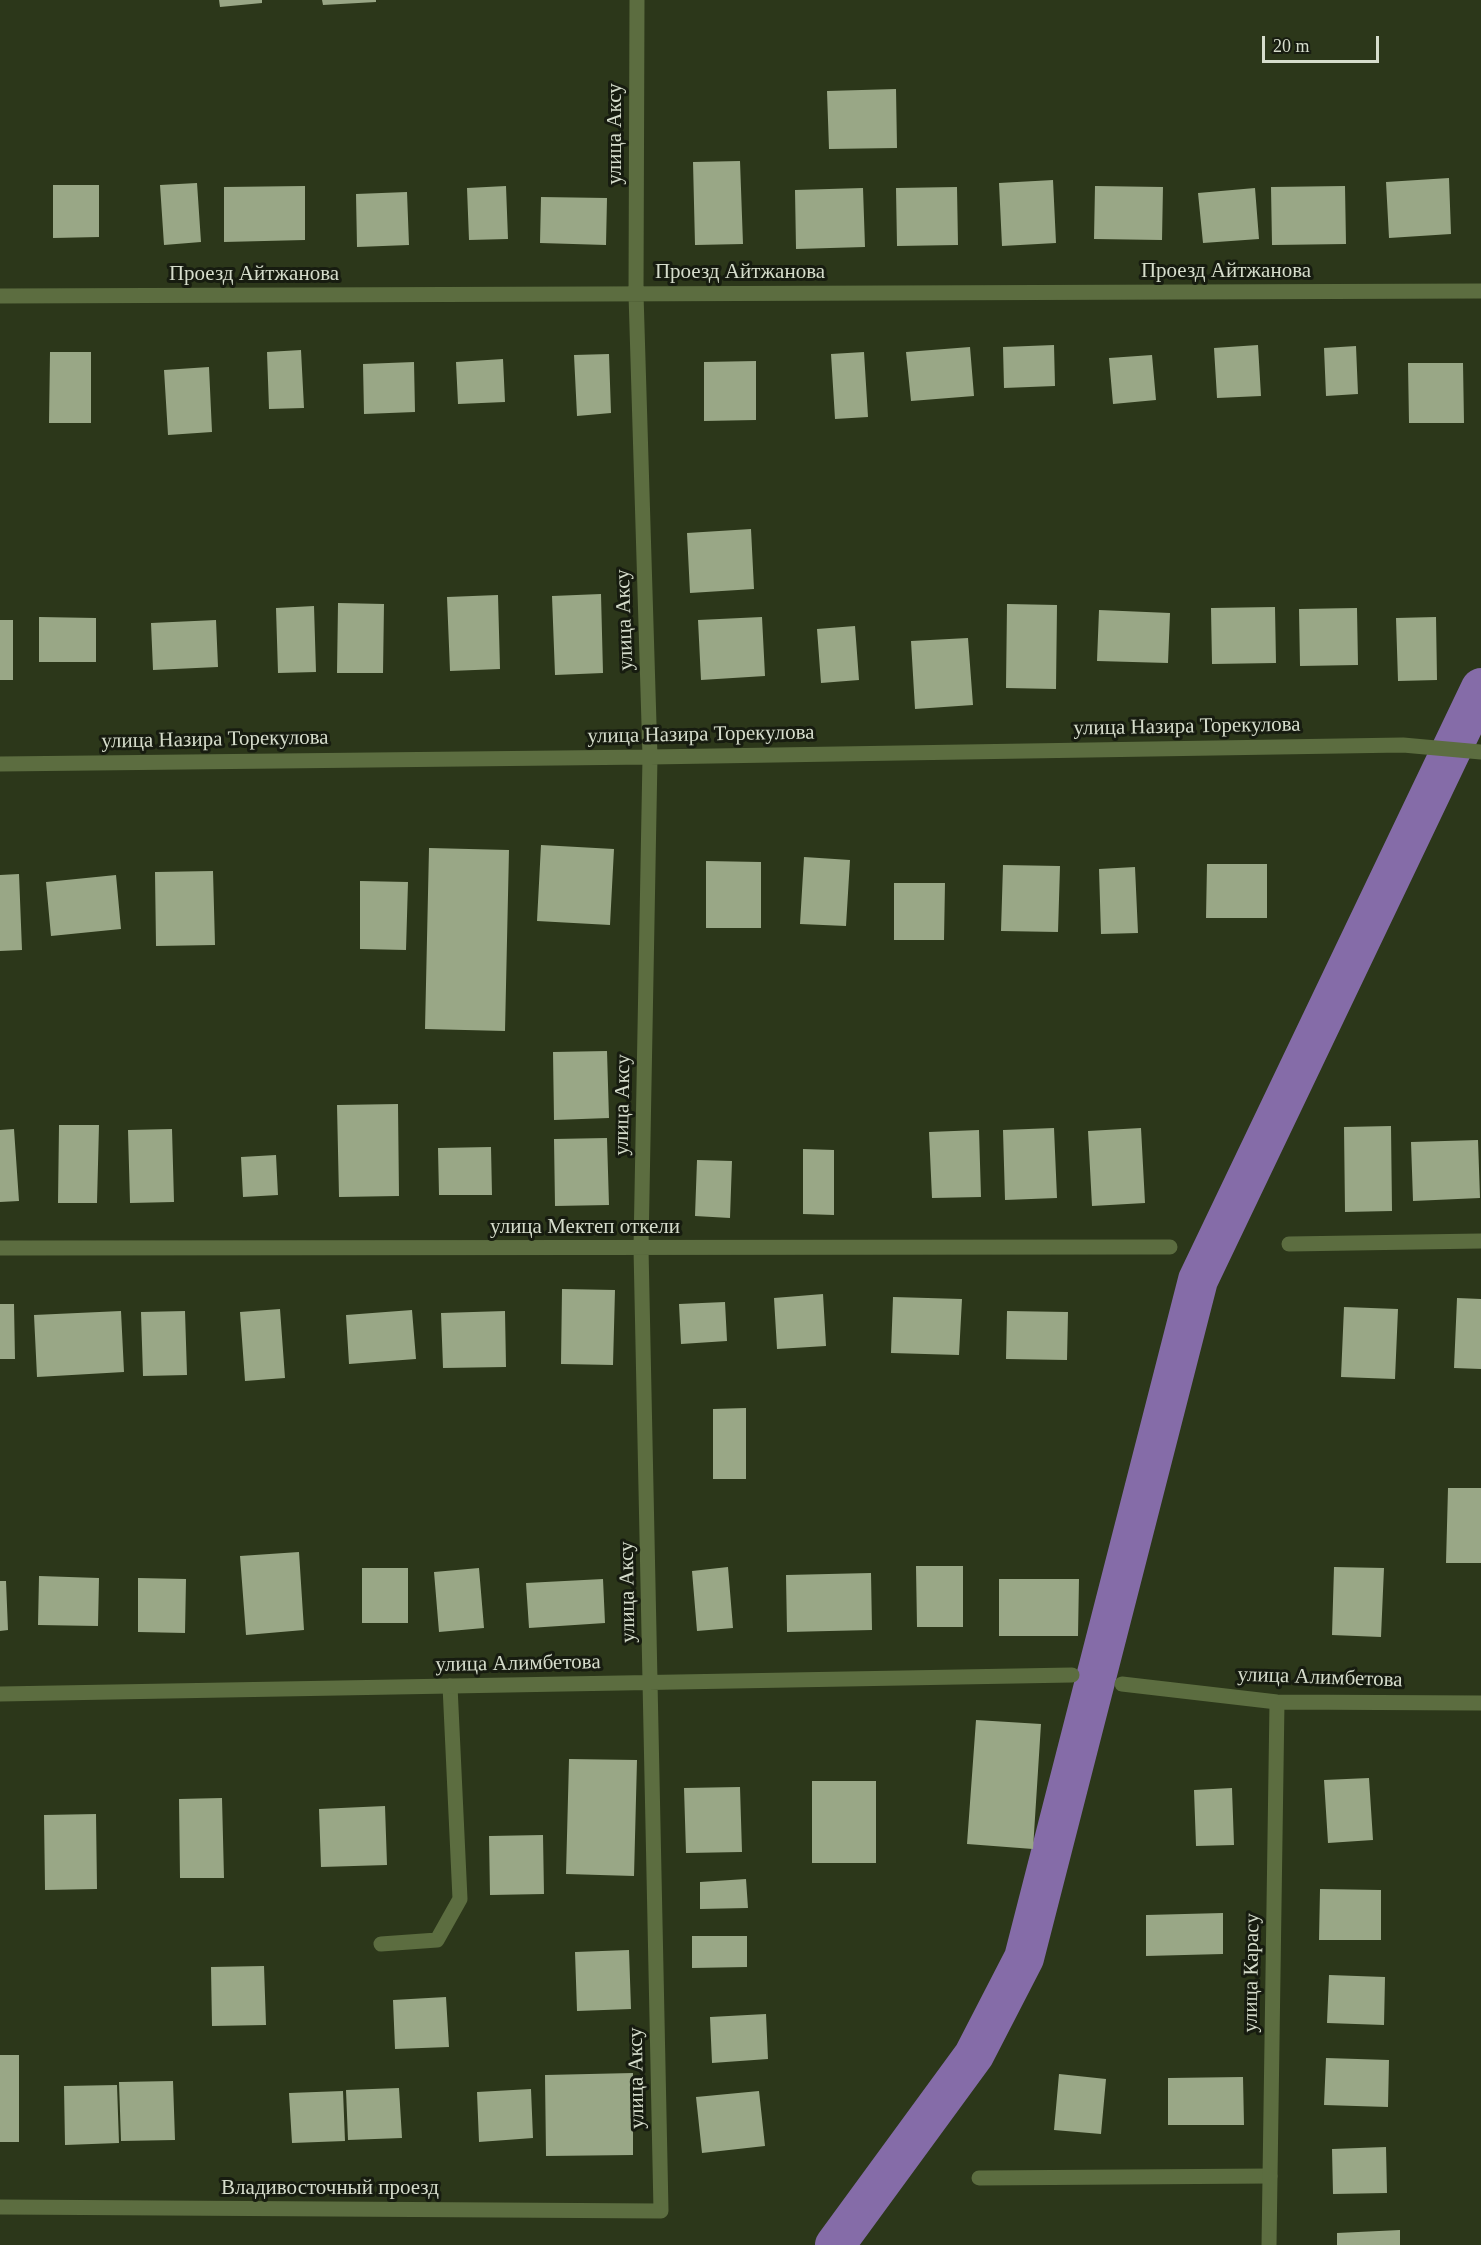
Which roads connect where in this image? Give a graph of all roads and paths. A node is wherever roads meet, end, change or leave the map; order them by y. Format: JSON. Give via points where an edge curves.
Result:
{"nodes":[{"id":1,"x":637,"y":0,"type":"edge"},
{"id":2,"x":1481,"y":291,"type":"edge"},
{"id":3,"x":636,"y":294,"type":"junction"},
{"id":4,"x":0,"y":296,"type":"edge"},
{"id":5,"x":1481,"y":753,"type":"edge"},
{"id":6,"x":650,"y":757,"type":"junction"},
{"id":7,"x":0,"y":764,"type":"edge"},
{"id":8,"x":1481,"y":1241,"type":"edge"},
{"id":9,"x":1289,"y":1244,"type":"dead end"},
{"id":10,"x":1170,"y":1247,"type":"dead end"},
{"id":11,"x":0,"y":1248,"type":"edge"},
{"id":12,"x":641,"y":1248,"type":"junction"},
{"id":13,"x":1072,"y":1675,"type":"dead end"},
{"id":14,"x":651,"y":1682,"type":"junction"},
{"id":15,"x":1122,"y":1684,"type":"dead end"},
{"id":16,"x":450,"y":1686,"type":"junction"},
{"id":17,"x":0,"y":1694,"type":"edge"},
{"id":18,"x":1277,"y":1702,"type":"junction"},
{"id":19,"x":1481,"y":1703,"type":"edge"},
{"id":20,"x":381,"y":1944,"type":"dead end"},
{"id":21,"x":1270,"y":2176,"type":"junction"},
{"id":22,"x":979,"y":2178,"type":"dead end"},
{"id":23,"x":0,"y":2207,"type":"edge"},
{"id":24,"x":661,"y":2211,"type":"joint"},
{"id":25,"x":1269,"y":2245,"type":"edge"}],
"edges":[{"from":1,"to":3,"type":"street","name":"улица Аксу"},
{"from":2,"to":3,"type":"street","name":"Проезд Айтжанова"},
{"from":3,"to":4,"type":"street","name":"Проезд Айтжанова"},
{"from":3,"to":6,"type":"street","name":"улица Аксу"},
{"from":5,"to":6,"type":"street","name":"улица Назира Торекулова","via":[[1403,745]]},
{"from":6,"to":7,"type":"street","name":"улица Назира Торекулова"},
{"from":6,"to":12,"type":"street","name":"улица Аксу"},
{"from":8,"to":9,"type":"street"},
{"from":10,"to":12,"type":"street","name":"улица Мектеп откели"},
{"from":11,"to":12,"type":"street","name":"улица Мектеп откели"},
{"from":12,"to":14,"type":"street","name":"улица Аксу"},
{"from":13,"to":14,"type":"street","name":"улица Алимбетова"},
{"from":14,"to":16,"type":"street","name":"улица Алимбетова"},
{"from":14,"to":24,"type":"street","name":"улица Аксу"},
{"from":15,"to":18,"type":"street","name":"улица Алимбетова"},
{"from":16,"to":17,"type":"street","name":"улица Алимбетова"},
{"from":16,"to":20,"type":"street","via":[[460,1899],[437,1940]]},
{"from":18,"to":19,"type":"street","name":"улица Алимбетова"},
{"from":18,"to":21,"type":"street","name":"улица Карасу"},
{"from":21,"to":22,"type":"street"},
{"from":21,"to":25,"type":"street","name":"улица Карасу"},
{"from":23,"to":24,"type":"street","name":"Владивосточный проезд"}]}
